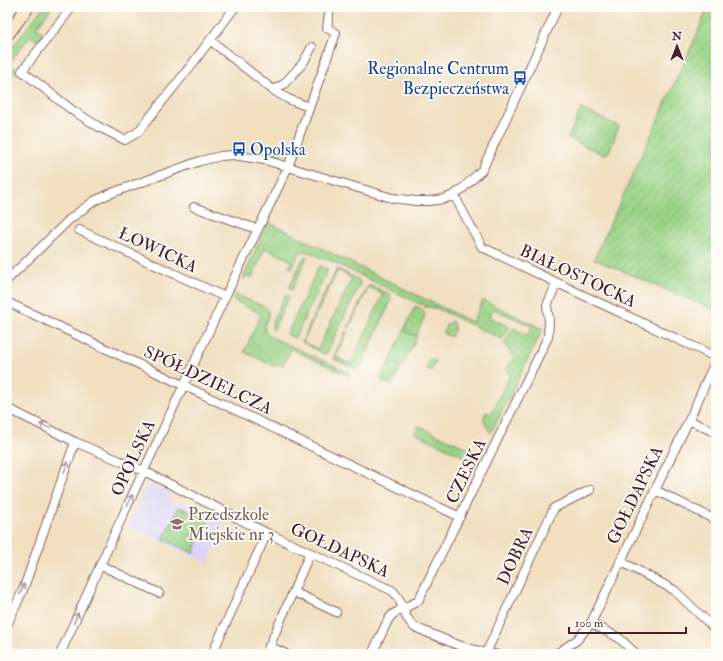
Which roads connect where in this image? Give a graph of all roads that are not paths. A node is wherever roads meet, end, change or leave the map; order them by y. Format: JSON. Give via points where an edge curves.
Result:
{"nodes":[{"id":1,"x":18,"y":7,"type":"edge"},
{"id":2,"x":28,"y":7,"type":"edge"},
{"id":3,"x":72,"y":7,"type":"edge"},
{"id":4,"x":234,"y":7,"type":"edge"},
{"id":5,"x":330,"y":7,"type":"edge"},
{"id":6,"x":558,"y":7,"type":"edge"},
{"id":7,"x":7,"y":21,"type":"edge"},
{"id":8,"x":7,"y":34,"type":"edge"},
{"id":9,"x":210,"y":40,"type":"junction"},
{"id":10,"x":312,"y":47,"type":"dead end"},
{"id":11,"x":273,"y":90,"type":"junction"},
{"id":12,"x":309,"y":107,"type":"junction"},
{"id":13,"x":288,"y":167,"type":"junction"},
{"id":14,"x":454,"y":195,"type":"junction"},
{"id":15,"x":194,"y":207,"type":"dead end"},
{"id":16,"x":257,"y":229,"type":"junction"},
{"id":17,"x":79,"y":230,"type":"dead end"},
{"id":18,"x":7,"y":280,"type":"edge"},
{"id":19,"x":557,"y":283,"type":"junction"},
{"id":20,"x":225,"y":297,"type":"junction"},
{"id":21,"x":7,"y":302,"type":"edge"},
{"id":22,"x":716,"y":357,"type":"edge"},
{"id":23,"x":716,"y":360,"type":"edge"},
{"id":24,"x":184,"y":385,"type":"junction"},
{"id":25,"x":7,"y":408,"type":"edge"},
{"id":26,"x":689,"y":420,"type":"junction"},
{"id":27,"x":716,"y":433,"type":"edge"},
{"id":28,"x":75,"y":442,"type":"junction"},
{"id":29,"x":144,"y":471,"type":"junction"},
{"id":30,"x":590,"y":490,"type":"dead end"},
{"id":31,"x":655,"y":490,"type":"junction"},
{"id":32,"x":460,"y":517,"type":"junction"},
{"id":33,"x":716,"y":520,"type":"edge"},
{"id":34,"x":267,"y":533,"type":"junction"},
{"id":35,"x":310,"y":553,"type":"junction"},
{"id":36,"x":620,"y":561,"type":"junction"},
{"id":37,"x":100,"y":565,"type":"junction"},
{"id":38,"x":294,"y":592,"type":"junction"},
{"id":39,"x":159,"y":593,"type":"dead end"},
{"id":40,"x":403,"y":609,"type":"junction"},
{"id":41,"x":336,"y":612,"type":"dead end"},
{"id":42,"x":590,"y":623,"type":"junction"},
{"id":43,"x":7,"y":625,"type":"edge"},
{"id":44,"x":716,"y":630,"type":"edge"},
{"id":45,"x":268,"y":650,"type":"edge"},
{"id":46,"x":486,"y":653,"type":"junction"},
{"id":47,"x":60,"y":654,"type":"edge"},
{"id":48,"x":212,"y":654,"type":"edge"},
{"id":49,"x":286,"y":654,"type":"edge"},
{"id":50,"x":372,"y":654,"type":"edge"},
{"id":51,"x":496,"y":654,"type":"edge"},
{"id":52,"x":556,"y":654,"type":"edge"},
{"id":53,"x":636,"y":654,"type":"edge"}],
"edges":[{"from":1,"to":7,"type":"main road"},
{"from":2,"to":8,"type":"main road"},
{"from":3,"to":9,"type":"street","via":[[22,71],[72,110],[125,140],[138,132]]},
{"from":4,"to":9,"type":"street"},
{"from":5,"to":12,"type":"street","via":[[327,28],[336,33]]},
{"from":6,"to":14,"type":"street","via":[[482,170]]},
{"from":9,"to":11,"type":"street"},
{"from":10,"to":11,"type":"street","via":[[303,63],[284,84]]},
{"from":11,"to":12,"type":"street"},
{"from":12,"to":13,"type":"street","name":"OPOLSKA"},
{"from":13,"to":14,"type":"street","via":[[392,198],[429,201]]},
{"from":13,"to":16,"type":"street","name":"OPOLSKA"},
{"from":13,"to":18,"type":"street","via":[[249,157],[221,156],[200,161],[109,194],[76,214]]},
{"from":14,"to":19,"type":"street","name":"BIAŁOSTOCKA","via":[[482,247]]},
{"from":15,"to":16,"type":"street"},
{"from":16,"to":20,"type":"street","name":"OPOLSKA"},
{"from":17,"to":20,"type":"street","name":"ŁOWICKA"},
{"from":19,"to":22,"type":"street","name":"BIAŁOSTOCKA"},
{"from":19,"to":32,"type":"street","name":"CZESKA","via":[[547,305],[550,321],[548,337]]},
{"from":20,"to":24,"type":"street","name":"OPOLSKA"},
{"from":21,"to":24,"type":"street","name":"SPÓŁDZIELCZA"},
{"from":23,"to":26,"type":"street","name":"GOŁDAPSKA"},
{"from":24,"to":29,"type":"street","name":"OPOLSKA"},
{"from":24,"to":32,"type":"street","name":"SPÓŁDZIELCZA"},
{"from":28,"to":25,"type":"street","name":"GOŁDAPSKA","one_way":true},
{"from":26,"to":27,"type":"street"},
{"from":26,"to":31,"type":"street","name":"GOŁDAPSKA"},
{"from":28,"to":29,"type":"street","name":"GOŁDAPSKA"},
{"from":43,"to":28,"type":"street","one_way":true,"via":[[23,590]]},
{"from":29,"to":34,"type":"street","name":"GOŁDAPSKA"},
{"from":37,"to":29,"type":"street","name":"OPOLSKA","one_way":true},
{"from":30,"to":46,"type":"street","name":"DOBRA","via":[[554,508]]},
{"from":31,"to":33,"type":"street"},
{"from":31,"to":36,"type":"street","name":"GOŁDAPSKA"},
{"from":32,"to":40,"type":"street","name":"CZESKA","via":[[418,602]]},
{"from":34,"to":35,"type":"street","name":"GOŁDAPSKA"},
{"from":34,"to":48,"type":"street"},
{"from":35,"to":38,"type":"street"},
{"from":35,"to":40,"type":"street","name":"GOŁDAPSKA","via":[[393,591]]},
{"from":36,"to":42,"type":"street","name":"GOŁDAPSKA"},
{"from":36,"to":44,"type":"street","via":[[674,590]]},
{"from":37,"to":39,"type":"street"},
{"from":47,"to":37,"type":"street","name":"OPOLSKA","one_way":true},
{"from":38,"to":41,"type":"street"},
{"from":38,"to":45,"type":"street"},
{"from":40,"to":46,"type":"street","name":"GOŁDAPSKA","via":[[414,627]]},
{"from":40,"to":50,"type":"street","name":"CZESKA","via":[[388,620]]},
{"from":42,"to":52,"type":"street","name":"GOŁDAPSKA","via":[[578,640]]},
{"from":42,"to":53,"type":"street","via":[[619,638]]},
{"from":45,"to":49,"type":"street"},
{"from":46,"to":51,"type":"street","name":"GOŁDAPSKA"}]}
